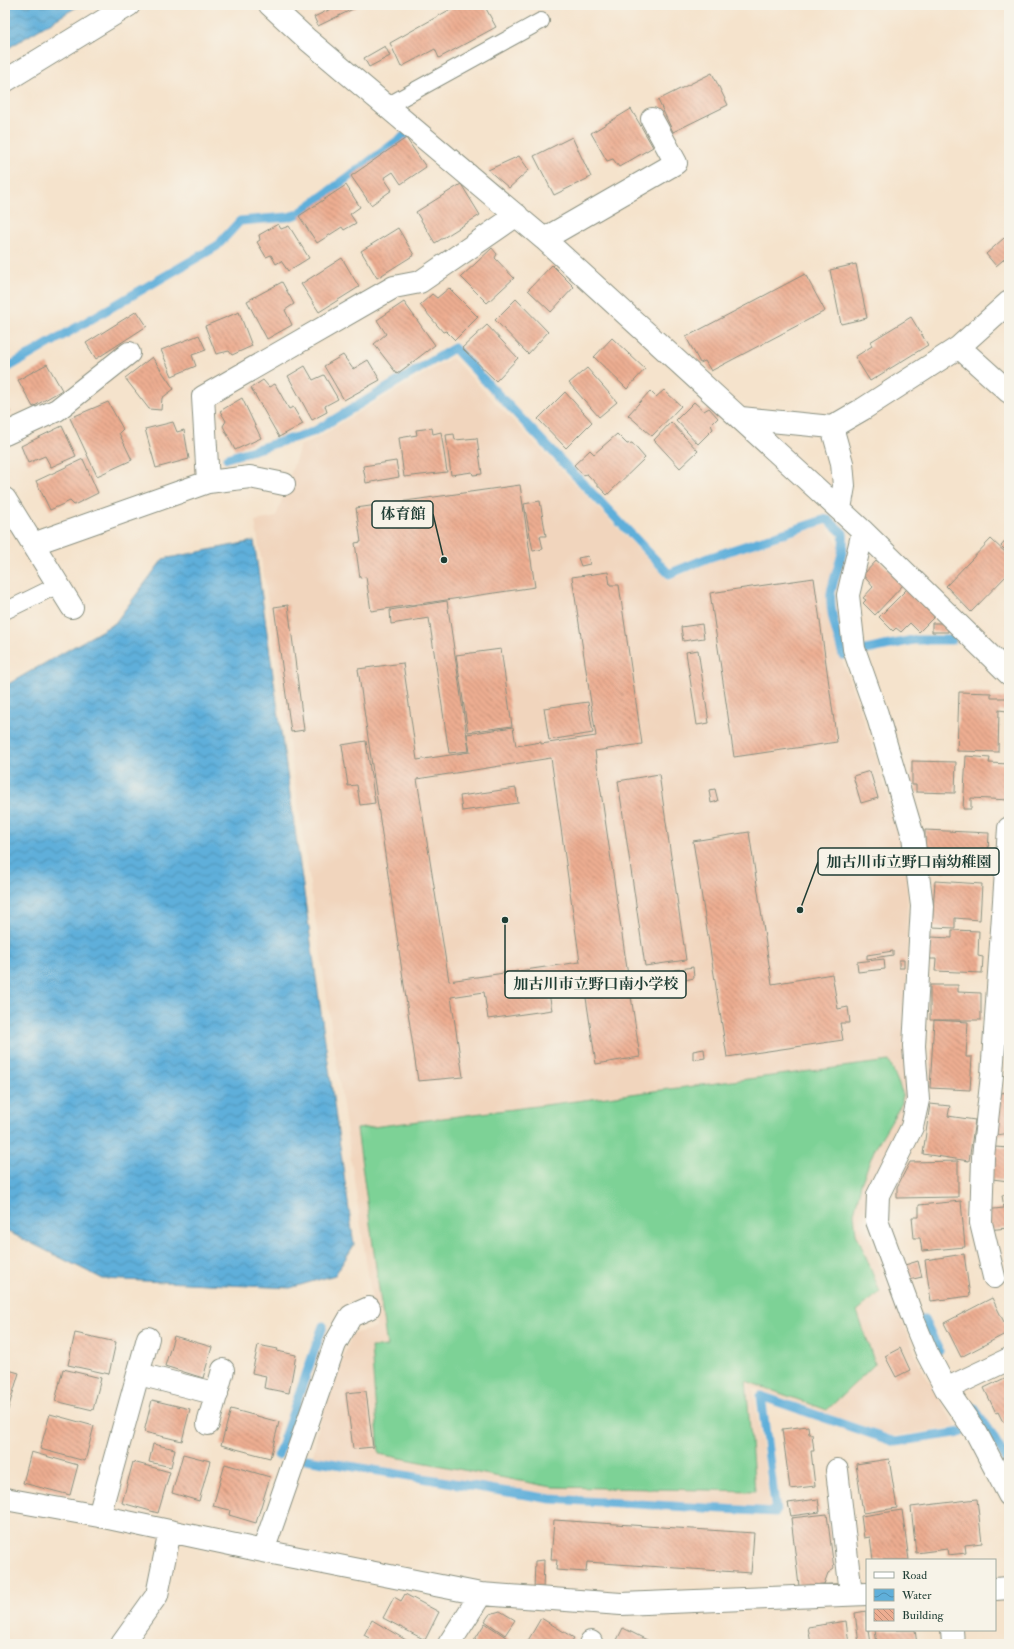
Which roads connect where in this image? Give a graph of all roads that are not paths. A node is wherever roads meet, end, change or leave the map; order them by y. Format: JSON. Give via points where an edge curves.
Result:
{"nodes":[{"id":1,"x":129,"y":5,"type":"edge"},
{"id":2,"x":270,"y":5,"type":"edge"},
{"id":3,"x":542,"y":21,"type":"dead end"},
{"id":4,"x":5,"y":81,"type":"edge"},
{"id":5,"x":387,"y":106,"type":"junction"},
{"id":6,"x":652,"y":119,"type":"dead end"},
{"id":7,"x":517,"y":215,"type":"junction"},
{"id":8,"x":544,"y":239,"type":"junction"},
{"id":9,"x":1009,"y":302,"type":"edge"},
{"id":10,"x":959,"y":347,"type":"junction"},
{"id":11,"x":129,"y":353,"type":"dead end"},
{"id":12,"x":1009,"y":392,"type":"edge"},
{"id":13,"x":741,"y":418,"type":"junction"},
{"id":14,"x":832,"y":427,"type":"junction"},
{"id":15,"x":5,"y":434,"type":"edge"},
{"id":16,"x":208,"y":482,"type":"junction"},
{"id":17,"x":284,"y":484,"type":"dead end"},
{"id":18,"x":5,"y":499,"type":"edge"},
{"id":19,"x":840,"y":509,"type":"junction"},
{"id":20,"x":863,"y":531,"type":"junction"},
{"id":21,"x":33,"y":544,"type":"junction"},
{"id":22,"x":58,"y":585,"type":"junction"},
{"id":23,"x":72,"y":607,"type":"dead end"},
{"id":24,"x":5,"y":611,"type":"edge"},
{"id":25,"x":1009,"y":674,"type":"edge"},
{"id":26,"x":1009,"y":828,"type":"edge"},
{"id":27,"x":1000,"y":1074,"type":"edge"},
{"id":28,"x":994,"y":1277,"type":"dead end"},
{"id":29,"x":369,"y":1308,"type":"dead end"},
{"id":30,"x":148,"y":1338,"type":"dead end"},
{"id":31,"x":1009,"y":1359,"type":"edge"},
{"id":32,"x":223,"y":1370,"type":"dead end"},
{"id":33,"x":139,"y":1374,"type":"junction"},
{"id":34,"x":946,"y":1389,"type":"junction"},
{"id":35,"x":217,"y":1394,"type":"junction"},
{"id":36,"x":208,"y":1424,"type":"dead end"},
{"id":37,"x":837,"y":1470,"type":"dead end"},
{"id":38,"x":1009,"y":1495,"type":"edge"},
{"id":39,"x":5,"y":1499,"type":"edge"},
{"id":40,"x":99,"y":1516,"type":"junction"},
{"id":41,"x":170,"y":1531,"type":"junction"},
{"id":42,"x":263,"y":1551,"type":"junction"},
{"id":43,"x":1009,"y":1588,"type":"edge"},
{"id":44,"x":996,"y":1589,"type":"edge"},
{"id":45,"x":481,"y":1594,"type":"junction"},
{"id":46,"x":859,"y":1594,"type":"edge"},
{"id":47,"x":952,"y":1631,"type":"edge"},
{"id":48,"x":122,"y":1644,"type":"edge"},
{"id":49,"x":449,"y":1644,"type":"edge"},
{"id":50,"x":953,"y":1644,"type":"edge"}],
"edges":[{"from":1,"to":4,"type":"street"},
{"from":2,"to":5,"type":"street"},
{"from":3,"to":5,"type":"lane"},
{"from":5,"to":7,"type":"street"},
{"from":6,"to":8,"type":"street","via":[[676,163]]},
{"from":7,"to":8,"type":"street"},
{"from":7,"to":16,"type":"street","via":[[420,282],[394,287],[203,397]]},
{"from":8,"to":13,"type":"street"},
{"from":9,"to":10,"type":"street"},
{"from":10,"to":12,"type":"street"},
{"from":10,"to":14,"type":"street"},
{"from":11,"to":15,"type":"street","via":[[57,410]]},
{"from":13,"to":14,"type":"street"},
{"from":13,"to":19,"type":"street"},
{"from":14,"to":19,"type":"street","via":[[842,463],[844,486]]},
{"from":16,"to":17,"type":"street","via":[[250,477]]},
{"from":16,"to":21,"type":"street"},
{"from":18,"to":21,"type":"street"},
{"from":19,"to":20,"type":"street"},
{"from":20,"to":25,"type":"street"},
{"from":20,"to":34,"type":"street","via":[[848,595],[857,656],[913,836],[922,906],[914,1046],[918,1100],[912,1127],[878,1195],[877,1221],[914,1324]]},
{"from":21,"to":22,"type":"street"},
{"from":22,"to":23,"type":"street"},
{"from":22,"to":24,"type":"lane"},
{"from":26,"to":27,"type":"street"},
{"from":27,"to":28,"type":"street","via":[[983,1157],[982,1222]]},
{"from":29,"to":42,"type":"street","via":[[351,1316],[335,1344]]},
{"from":30,"to":33,"type":"street"},
{"from":31,"to":34,"type":"street"},
{"from":32,"to":35,"type":"street"},
{"from":33,"to":35,"type":"street"},
{"from":33,"to":40,"type":"street"},
{"from":34,"to":38,"type":"street","via":[[977,1434]]},
{"from":35,"to":36,"type":"street"},
{"from":37,"to":46,"type":"street"},
{"from":39,"to":40,"type":"street"},
{"from":40,"to":41,"type":"street"},
{"from":41,"to":42,"type":"street"},
{"from":41,"to":48,"type":"street","via":[[157,1595]]},
{"from":42,"to":45,"type":"street"},
{"from":43,"to":44,"type":"street"},
{"from":45,"to":46,"type":"street","via":[[620,1604]]},
{"from":45,"to":49,"type":"street"},
{"from":47,"to":50,"type":"street"}]}
